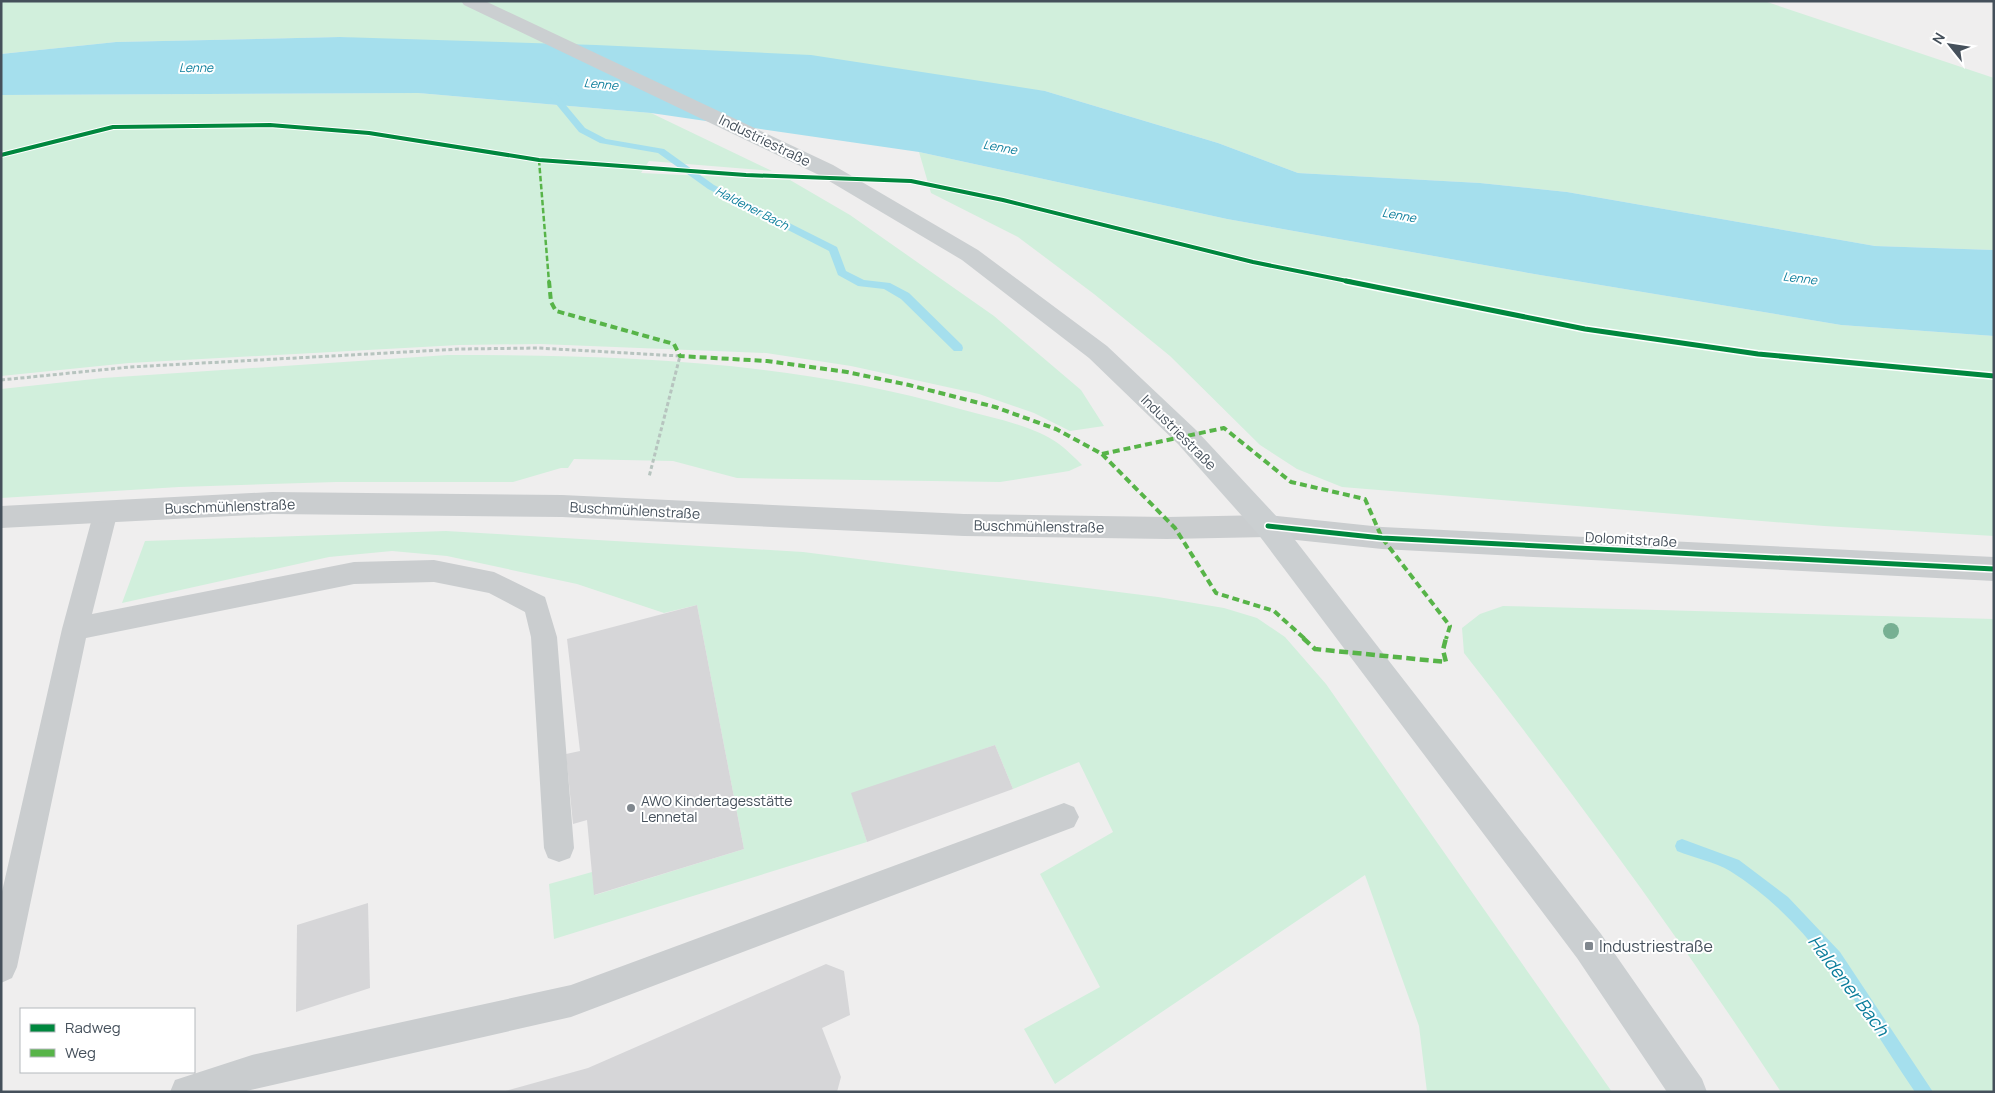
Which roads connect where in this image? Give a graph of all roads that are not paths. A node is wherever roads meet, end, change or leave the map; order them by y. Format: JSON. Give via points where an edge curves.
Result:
{"nodes":[{"id":1,"x":470,"y":1,"type":"edge"},
{"id":2,"x":106,"y":511,"type":"junction"},
{"id":3,"x":1,"y":517,"type":"edge"},
{"id":4,"x":1268,"y":526,"type":"junction"},
{"id":5,"x":1994,"y":568,"type":"edge"},
{"id":6,"x":75,"y":629,"type":"junction"},
{"id":7,"x":1064,"y":817,"type":"dead end"},
{"id":8,"x":559,"y":848,"type":"dead end"},
{"id":9,"x":1,"y":967,"type":"edge"},
{"id":10,"x":187,"y":1092,"type":"edge"},
{"id":11,"x":1689,"y":1092,"type":"edge"}],
"edges":[{"from":1,"to":4,"type":"main road","name":"Industriestraße","via":[[780,146],[970,255],[1098,352],[1187,437]]},
{"from":2,"to":3,"type":"street","name":"Buschmühlenstraße"},
{"from":2,"to":4,"type":"street","name":"Buschmühlenstraße","via":[[272,503],[562,506],[964,525]]},
{"from":2,"to":6,"type":"lane"},
{"from":4,"to":5,"type":"street","name":"Dolomitstraße","via":[[1382,538]]},
{"from":4,"to":11,"type":"main road","name":"Industriestraße","via":[[1590,946]]},
{"from":6,"to":8,"type":"lane","via":[[354,574],[434,572],[494,582],[536,605],[544,637]]},
{"from":6,"to":9,"type":"lane"},
{"from":7,"to":10,"type":"lane","via":[[571,1001],[252,1072]]}]}
